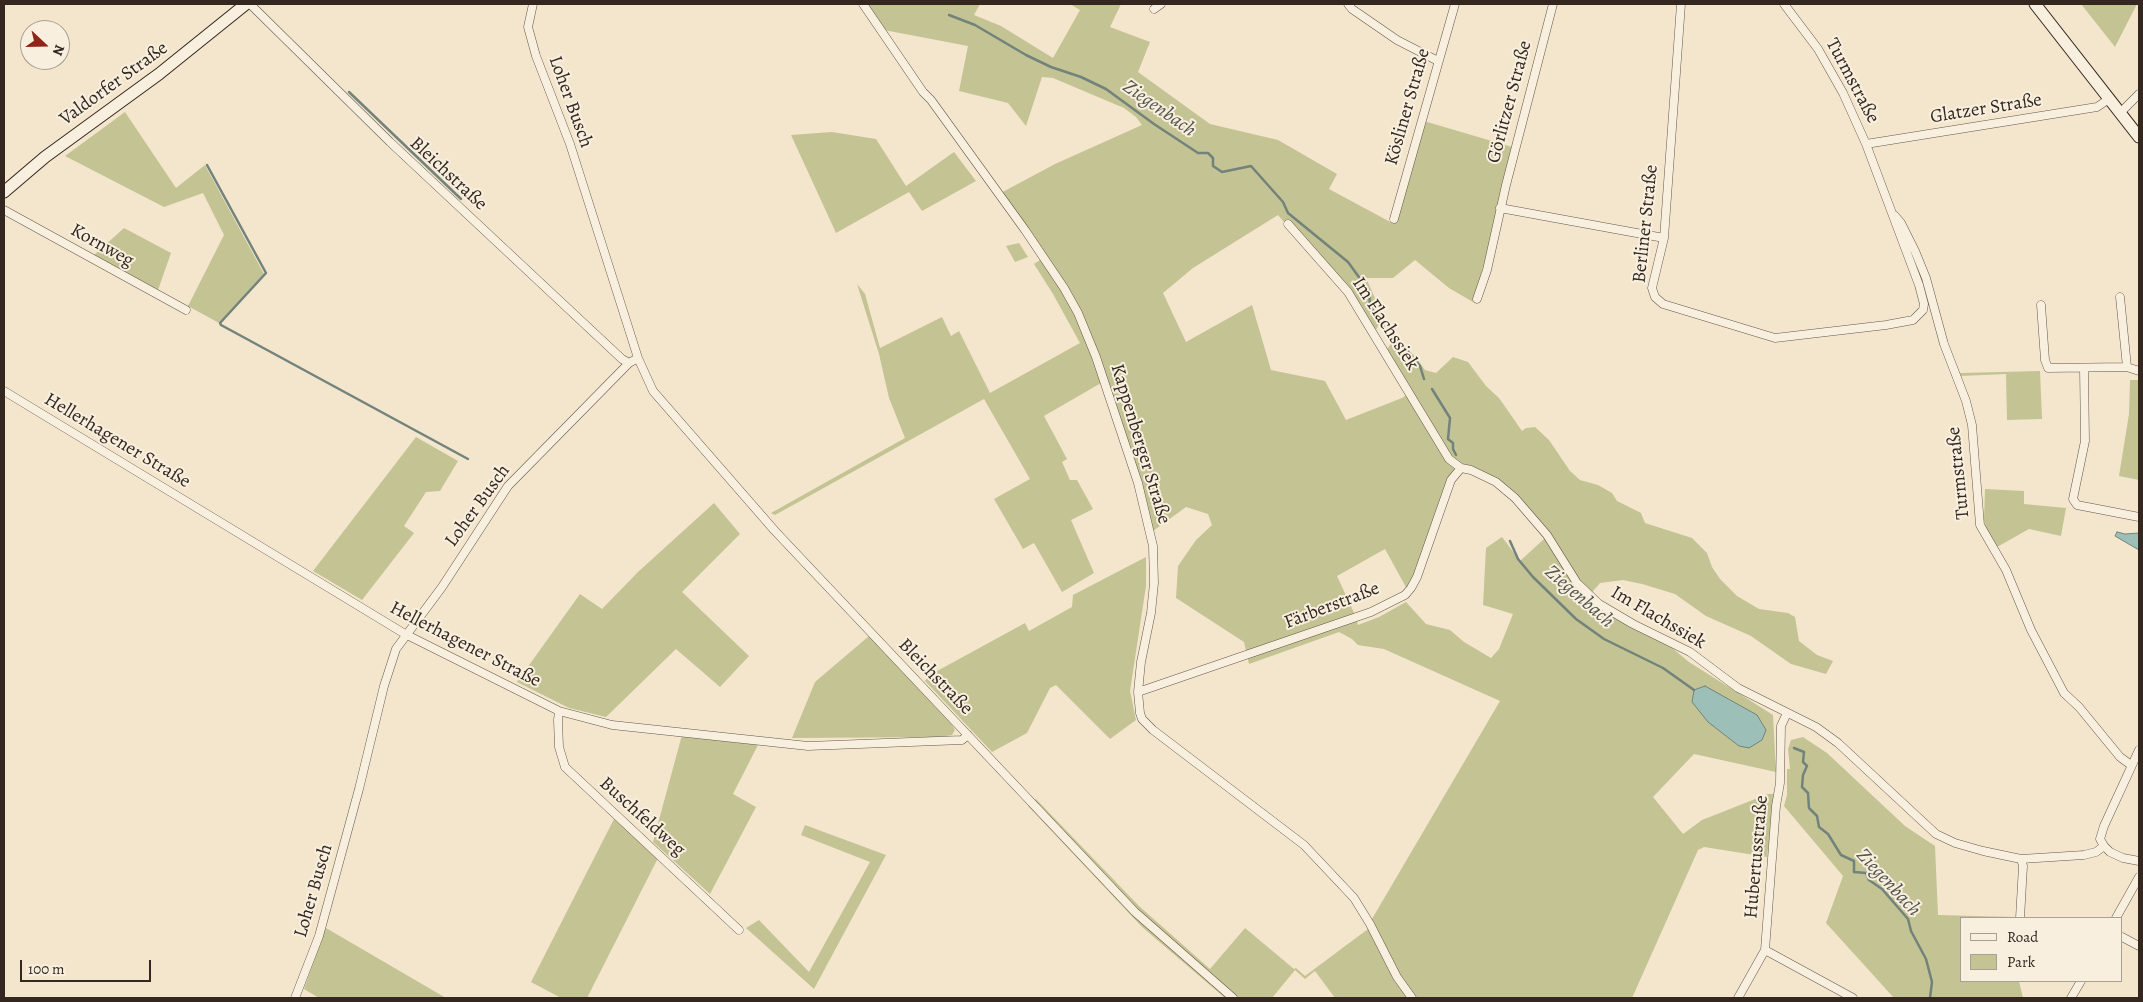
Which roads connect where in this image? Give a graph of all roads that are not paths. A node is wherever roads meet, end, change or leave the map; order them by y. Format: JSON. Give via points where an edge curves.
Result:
{"nodes":[{"id":1,"x":246,"y":4,"type":"edge"},
{"id":2,"x":250,"y":4,"type":"edge"},
{"id":3,"x":533,"y":4,"type":"edge"},
{"id":4,"x":863,"y":4,"type":"edge"},
{"id":5,"x":1161,"y":4,"type":"edge"},
{"id":6,"x":1348,"y":4,"type":"edge"},
{"id":7,"x":1454,"y":4,"type":"edge"},
{"id":8,"x":1553,"y":4,"type":"edge"},
{"id":9,"x":1681,"y":4,"type":"edge"},
{"id":10,"x":1784,"y":4,"type":"edge"},
{"id":11,"x":2035,"y":4,"type":"edge"},
{"id":12,"x":1154,"y":9,"type":"dead end"},
{"id":13,"x":1438,"y":61,"type":"junction"},
{"id":14,"x":2139,"y":94,"type":"edge"},
{"id":15,"x":2109,"y":99,"type":"junction"},
{"id":16,"x":2120,"y":113,"type":"junction"},
{"id":17,"x":2139,"y":138,"type":"edge"},
{"id":18,"x":1866,"y":144,"type":"junction"},
{"id":19,"x":4,"y":192,"type":"edge"},
{"id":20,"x":1500,"y":208,"type":"junction"},
{"id":21,"x":1889,"y":209,"type":"junction"},
{"id":22,"x":4,"y":210,"type":"edge"},
{"id":23,"x":1394,"y":219,"type":"dead end"},
{"id":24,"x":1288,"y":224,"type":"dead end"},
{"id":25,"x":1664,"y":238,"type":"junction"},
{"id":26,"x":2120,"y":296,"type":"dead end"},
{"id":27,"x":1477,"y":299,"type":"dead end"},
{"id":28,"x":2041,"y":305,"type":"dead end"},
{"id":29,"x":186,"y":310,"type":"dead end"},
{"id":30,"x":1917,"y":317,"type":"joint"},
{"id":31,"x":638,"y":358,"type":"junction"},
{"id":32,"x":629,"y":363,"type":"junction"},
{"id":33,"x":2127,"y":367,"type":"junction"},
{"id":34,"x":2084,"y":368,"type":"junction"},
{"id":35,"x":2139,"y":371,"type":"edge"},
{"id":36,"x":4,"y":392,"type":"edge"},
{"id":37,"x":1461,"y":468,"type":"junction"},
{"id":38,"x":2139,"y":518,"type":"edge"},
{"id":39,"x":405,"y":634,"type":"junction"},
{"id":40,"x":1138,"y":692,"type":"junction"},
{"id":41,"x":559,"y":711,"type":"junction"},
{"id":42,"x":1787,"y":713,"type":"junction"},
{"id":43,"x":968,"y":735,"type":"junction"},
{"id":44,"x":2139,"y":750,"type":"edge"},
{"id":45,"x":2131,"y":765,"type":"junction"},
{"id":46,"x":2104,"y":846,"type":"junction"},
{"id":47,"x":2021,"y":859,"type":"junction"},
{"id":48,"x":2139,"y":861,"type":"edge"},
{"id":49,"x":2139,"y":877,"type":"edge"},
{"id":50,"x":2020,"y":917,"type":"edge"},
{"id":51,"x":2117,"y":917,"type":"edge"},
{"id":52,"x":739,"y":930,"type":"dead end"},
{"id":53,"x":2123,"y":938,"type":"edge"},
{"id":54,"x":2139,"y":946,"type":"edge"},
{"id":55,"x":1765,"y":950,"type":"junction"},
{"id":56,"x":2080,"y":982,"type":"edge"},
{"id":57,"x":296,"y":998,"type":"edge"},
{"id":58,"x":1233,"y":998,"type":"edge"},
{"id":59,"x":1412,"y":998,"type":"edge"},
{"id":60,"x":1738,"y":998,"type":"edge"},
{"id":61,"x":1853,"y":998,"type":"edge"},
{"id":62,"x":2071,"y":998,"type":"edge"}],
"edges":[{"from":1,"to":19,"type":"street","name":"Valdorfer Straße"},
{"from":2,"to":32,"type":"street","name":"Bleichstraße","via":[[390,142]]},
{"from":3,"to":31,"type":"street","name":"Loher Busch","via":[[528,27],[536,56],[570,144]]},
{"from":4,"to":40,"type":"street","name":"Kappenberger Straße","via":[[1064,288],[1096,357],[1138,483],[1153,546],[1151,614]]},
{"from":5,"to":12,"type":"street"},
{"from":6,"to":13,"type":"street","via":[[1397,40]]},
{"from":7,"to":13,"type":"street","name":"Kösliner Straße"},
{"from":8,"to":20,"type":"street","name":"Görlitzer Straße"},
{"from":9,"to":25,"type":"street","name":"Berliner Straße"},
{"from":10,"to":18,"type":"street","name":"Turmstraße","via":[[1818,49]]},
{"from":11,"to":15,"type":"street"},
{"from":13,"to":23,"type":"street","name":"Kösliner Straße"},
{"from":14,"to":16,"type":"street"},
{"from":15,"to":16,"type":"street"},
{"from":15,"to":18,"type":"street","name":"Glatzer Straße","via":[[2097,107]]},
{"from":16,"to":17,"type":"street"},
{"from":18,"to":21,"type":"street","name":"Turmstraße"},
{"from":20,"to":25,"type":"street"},
{"from":20,"to":27,"type":"street","name":"Görlitzer Straße","via":[[1487,270]]},
{"from":21,"to":30,"type":"street","name":"Turmstraße","via":[[1924,304]]},
{"from":21,"to":45,"type":"street","name":"Turmstraße","via":[[1901,223],[1926,278],[1944,344],[1966,401],[1972,425],[1980,525],[2006,570],[2030,630],[2064,693],[2120,757]]},
{"from":22,"to":29,"type":"street","name":"Kornweg"},
{"from":24,"to":37,"type":"street","name":"Im Flachssiek","via":[[1348,292],[1449,459]]},
{"from":25,"to":30,"type":"street","name":"Berliner Straße","via":[[1652,288],[1655,297],[1663,304],[1730,325],[1775,338],[1886,325]]},
{"from":26,"to":33,"type":"street"},
{"from":28,"to":34,"type":"street","via":[[2048,368]]},
{"from":31,"to":32,"type":"street","name":"Loher Busch"},
{"from":31,"to":43,"type":"street","name":"Bleichstraße","via":[[652,391],[766,522]]},
{"from":32,"to":39,"type":"street","name":"Loher Busch","via":[[508,486],[442,587]]},
{"from":33,"to":34,"type":"street"},
{"from":33,"to":35,"type":"street"},
{"from":34,"to":38,"type":"street","via":[[2085,441],[2073,499],[2077,505]]},
{"from":36,"to":39,"type":"street","name":"Hellerhagener Straße"},
{"from":37,"to":40,"type":"street","name":"Färberstraße","via":[[1451,480],[1417,577],[1405,595],[1371,612]]},
{"from":37,"to":42,"type":"street","name":"Im Flachssiek","via":[[1496,482],[1515,498],[1547,535],[1577,583],[1599,604],[1690,652],[1738,688]]},
{"from":39,"to":41,"type":"street","name":"Hellerhagener Straße"},
{"from":39,"to":57,"type":"street","name":"Loher Busch","via":[[384,686],[330,897]]},
{"from":40,"to":59,"type":"street","name":"Kappenberger Straße","via":[[1142,719],[1153,730],[1304,845],[1354,898]]},
{"from":41,"to":43,"type":"street","name":"Hellerhagener Straße","via":[[612,725],[808,746],[962,740]]},
{"from":41,"to":52,"type":"street","name":"Buschfeldweg","via":[[559,747],[565,768]]},
{"from":42,"to":47,"type":"street","name":"Im Flachssiek","via":[[1816,727],[1838,743],[1936,834],[1955,843]]},
{"from":42,"to":55,"type":"street","name":"Hubertusstraße","via":[[1781,726],[1780,784]]},
{"from":43,"to":58,"type":"street","name":"Bleichstraße","via":[[1135,912]]},
{"from":44,"to":45,"type":"street"},
{"from":45,"to":46,"type":"street","via":[[2100,836]]},
{"from":46,"to":47,"type":"street","name":"Im Flachssiek","via":[[2084,855]]},
{"from":46,"to":48,"type":"street","via":[[2115,854]]},
{"from":47,"to":50,"type":"street"},
{"from":49,"to":51,"type":"street"},
{"from":53,"to":54,"type":"street"},
{"from":55,"to":60,"type":"street","name":"Hubertusstraße"},
{"from":55,"to":61,"type":"street"},
{"from":56,"to":62,"type":"street"}]}
